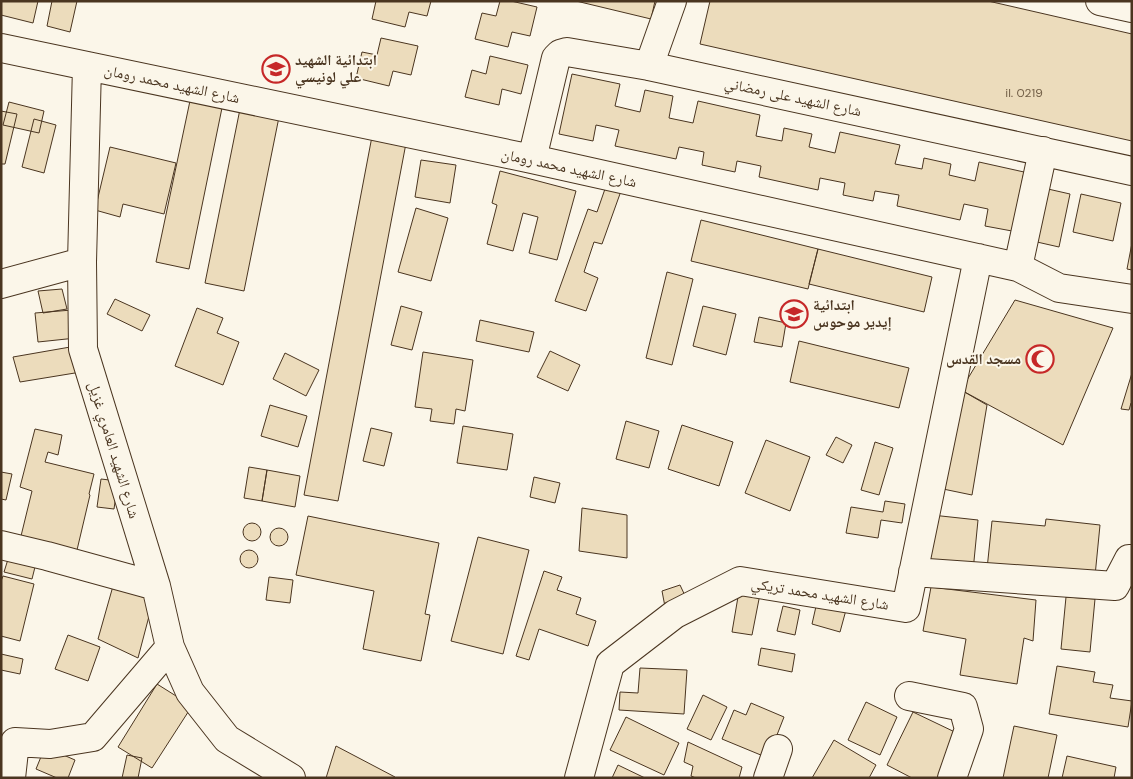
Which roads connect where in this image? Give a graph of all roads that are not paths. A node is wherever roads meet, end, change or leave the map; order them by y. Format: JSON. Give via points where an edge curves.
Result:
{"nodes":[{"id":1,"x":672,"y":1,"type":"edge"},
{"id":2,"x":1100,"y":1,"type":"edge"},
{"id":3,"x":1132,"y":8,"type":"edge"},
{"id":4,"x":1,"y":48,"type":"edge"},
{"id":5,"x":87,"y":66,"type":"junction"},
{"id":6,"x":649,"y":66,"type":"junction"},
{"id":7,"x":1043,"y":151,"type":"junction"},
{"id":8,"x":532,"y":159,"type":"junction"},
{"id":9,"x":1132,"y":171,"type":"edge"},
{"id":10,"x":978,"y":258,"type":"junction"},
{"id":11,"x":82,"y":262,"type":"junction"},
{"id":12,"x":1018,"y":266,"type":"junction"},
{"id":13,"x":1,"y":284,"type":"edge"},
{"id":14,"x":1132,"y":299,"type":"edge"},
{"id":15,"x":1,"y":545,"type":"edge"},
{"id":16,"x":1132,"y":559,"type":"edge"},
{"id":17,"x":913,"y":572,"type":"junction"},
{"id":18,"x":156,"y":586,"type":"junction"},
{"id":19,"x":170,"y":647,"type":"junction"},
{"id":20,"x":909,"y":696,"type":"dead end"},
{"id":21,"x":8,"y":741,"type":"edge"},
{"id":22,"x":778,"y":749,"type":"dead end"},
{"id":23,"x":11,"y":778,"type":"edge"},
{"id":24,"x":290,"y":778,"type":"edge"},
{"id":25,"x":579,"y":778,"type":"edge"},
{"id":26,"x":768,"y":778,"type":"edge"},
{"id":27,"x":952,"y":778,"type":"edge"}],
"edges":[{"from":1,"to":6,"type":"street"},
{"from":2,"to":3,"type":"street"},
{"from":4,"to":5,"type":"street","name":"شارع الشهيد محمد رومان"},
{"from":5,"to":8,"type":"street","name":"شارع الشهيد محمد رومان"},
{"from":5,"to":11,"type":"street","name":"شارع الشهيد العامري غزيل"},
{"from":6,"to":7,"type":"street","name":"شارع الشهيد على رمضاني"},
{"from":6,"to":8,"type":"street","name":"شارع الشهيد على رمضاني","via":[[567,52],[560,54],[556,58]]},
{"from":7,"to":9,"type":"street","name":"شارع الشهيد على رمضاني"},
{"from":7,"to":12,"type":"street"},
{"from":8,"to":10,"type":"street","name":"شارع الشهيد محمد رومان"},
{"from":10,"to":12,"type":"street","name":"شارع الشهيد محمد رومان"},
{"from":10,"to":17,"type":"street","name":"شارع الشهيد محمد تريكي"},
{"from":11,"to":13,"type":"street"},
{"from":11,"to":18,"type":"street","name":"شارع الشهيد العامري غزيل","via":[[83,349]]},
{"from":12,"to":14,"type":"street","name":"شارع الشهيد محمد رومان","via":[[1059,288]]},
{"from":15,"to":18,"type":"street"},
{"from":16,"to":17,"type":"street","via":[[1129,559],[1115,586]]},
{"from":17,"to":25,"type":"street","name":"شارع الشهيد محمد تريكي","via":[[906,608],[740,581],[675,614],[610,664]]},
{"from":18,"to":19,"type":"street","name":"شارع الشهيد العامري غزيل"},
{"from":19,"to":21,"type":"street","via":[[92,737],[50,744]]},
{"from":19,"to":24,"type":"street","name":"شارع الشهيد العامري غزيل","via":[[190,692],[227,739]]},
{"from":20,"to":27,"type":"street","via":[[963,707],[969,730]]},
{"from":21,"to":23,"type":"street"},
{"from":22,"to":26,"type":"street"}]}
